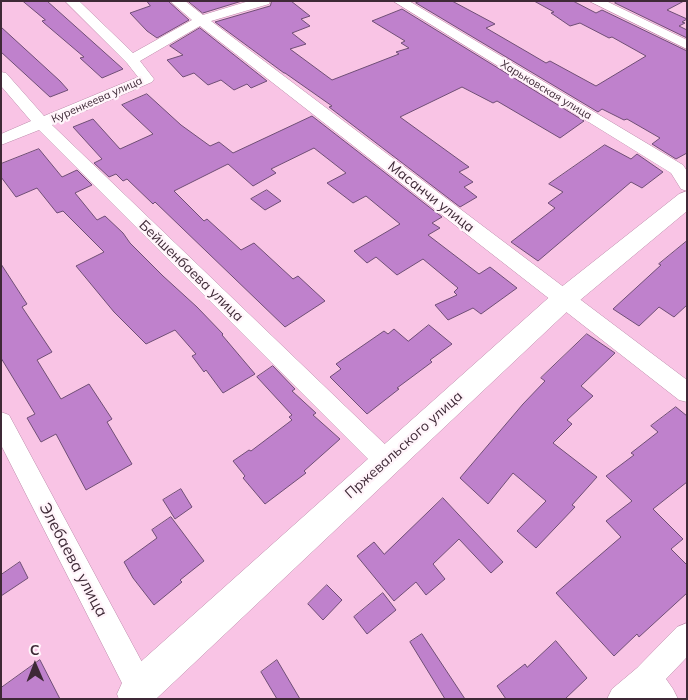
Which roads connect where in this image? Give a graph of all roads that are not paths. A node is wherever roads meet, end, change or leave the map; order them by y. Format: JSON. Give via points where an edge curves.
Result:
{"nodes":[{"id":1,"x":71,"y":1,"type":"edge"},
{"id":2,"x":176,"y":1,"type":"edge"},
{"id":3,"x":264,"y":1,"type":"edge"},
{"id":4,"x":400,"y":1,"type":"edge"},
{"id":5,"x":595,"y":1,"type":"edge"},
{"id":6,"x":201,"y":20,"type":"junction"},
{"id":7,"x":687,"y":45,"type":"edge"},
{"id":8,"x":132,"y":60,"type":"junction"},
{"id":9,"x":1,"y":76,"type":"edge"},
{"id":10,"x":42,"y":124,"type":"junction"},
{"id":11,"x":1,"y":140,"type":"edge"},
{"id":12,"x":687,"y":185,"type":"edge"},
{"id":13,"x":687,"y":199,"type":"edge"},
{"id":14,"x":564,"y":299,"type":"junction"},
{"id":15,"x":687,"y":392,"type":"edge"},
{"id":16,"x":1,"y":422,"type":"edge"},
{"id":17,"x":386,"y":461,"type":"junction"},
{"id":18,"x":687,"y":637,"type":"edge"},
{"id":19,"x":655,"y":689,"type":"edge"},
{"id":20,"x":134,"y":695,"type":"edge"},
{"id":21,"x":622,"y":699,"type":"edge"}],
"edges":[{"from":1,"to":8,"type":"street"},
{"from":2,"to":6,"type":"street","name":"Масанчи улица"},
{"from":3,"to":6,"type":"street","name":"Куренкеева улица"},
{"from":4,"to":12,"type":"street","name":"Харьковская улица","via":[[677,169]]},
{"from":5,"to":7,"type":"street"},
{"from":6,"to":8,"type":"street","name":"Куренкеева улица"},
{"from":6,"to":14,"type":"street","name":"Масанчи улица"},
{"from":8,"to":10,"type":"street","name":"Куренкеева улица","via":[[147,79]]},
{"from":9,"to":10,"type":"street","name":"Бейшенбаева улица"},
{"from":10,"to":11,"type":"street","name":"Куренкеева улица"},
{"from":10,"to":17,"type":"street","name":"Бейшенбаева улица"},
{"from":13,"to":14,"type":"main road","name":"Пржевальского улица"},
{"from":14,"to":15,"type":"street","name":"Масанчи улица"},
{"from":14,"to":17,"type":"main road","name":"Пржевальского улица"},
{"from":16,"to":20,"type":"street","name":"Элебаева улица"},
{"from":17,"to":20,"type":"main road","name":"Пржевальского улица"},
{"from":18,"to":19,"type":"street"},
{"from":19,"to":21,"type":"street"}]}
